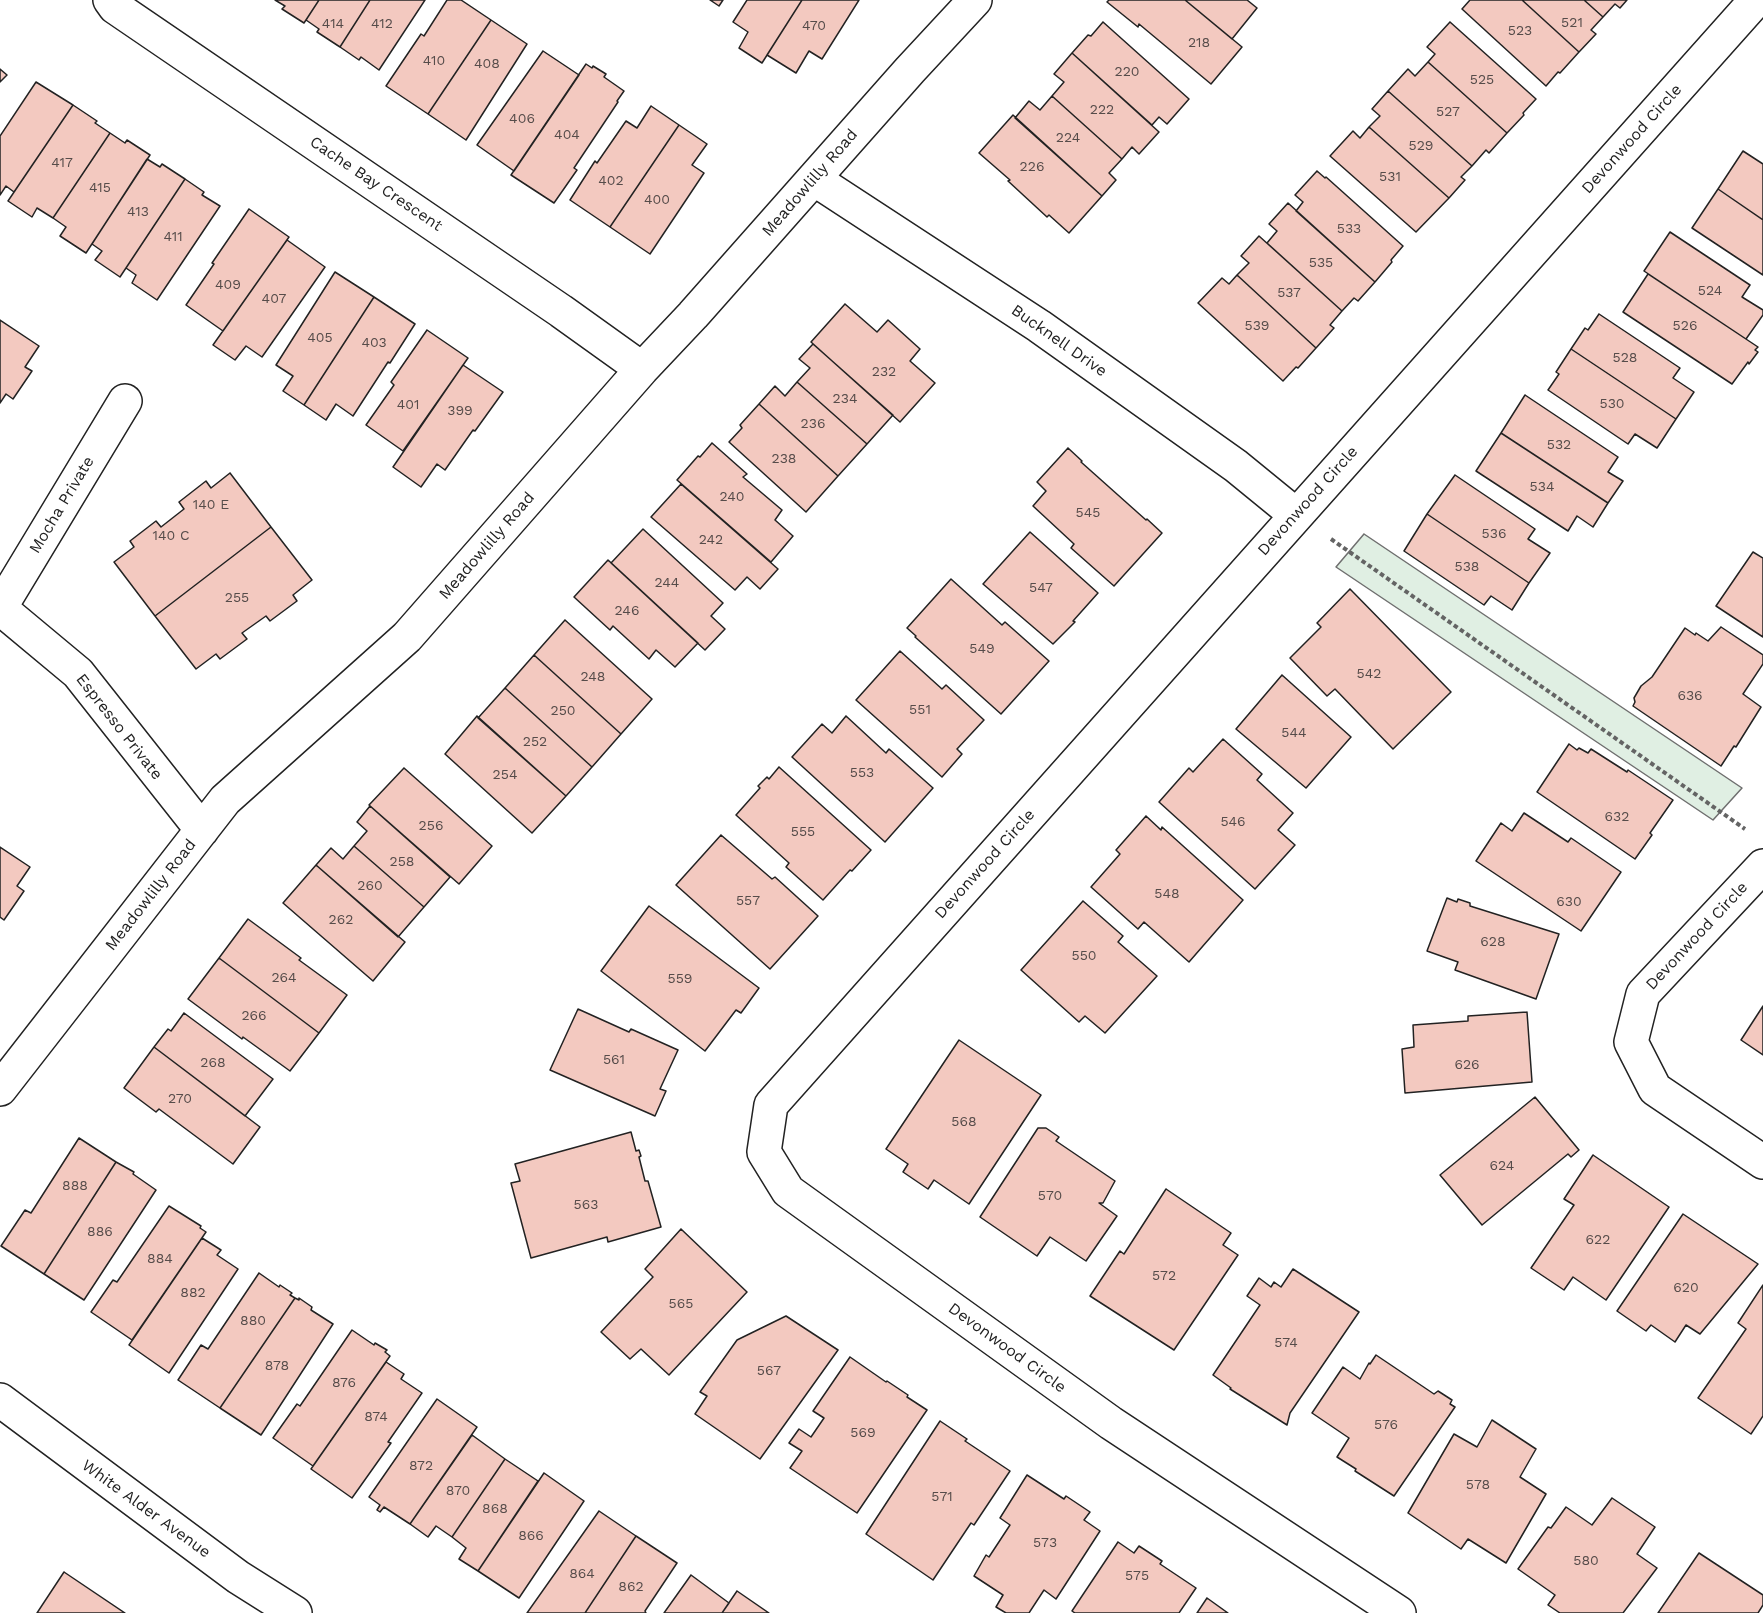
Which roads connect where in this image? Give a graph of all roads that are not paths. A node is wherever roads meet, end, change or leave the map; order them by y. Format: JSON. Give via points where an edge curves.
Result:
{"nodes":[{"id":1,"x":110,"y":0,"type":"edge"},
{"id":2,"x":975,"y":0,"type":"edge"},
{"id":3,"x":1756,"y":0,"type":"edge"},
{"id":4,"x":814,"y":179,"type":"junction"},
{"id":5,"x":642,"y":369,"type":"junction"},
{"id":6,"x":124,"y":401,"type":"dead end"},
{"id":7,"x":1296,"y":515,"type":"junction"},
{"id":8,"x":0,"y":608,"type":"edge"},
{"id":9,"x":202,"y":830,"type":"junction"},
{"id":10,"x":1763,"y":866,"type":"edge"},
{"id":11,"x":0,"y":1089,"type":"edge"},
{"id":12,"x":1763,"y":1162,"type":"edge"},
{"id":13,"x":0,"y":1400,"type":"edge"},
{"id":14,"x":291,"y":1612,"type":"edge"},
{"id":15,"x":1400,"y":1613,"type":"edge"}],
"edges":[{"from":1,"to":5,"type":"street","name":"Cache Bay Crescent"},
{"from":2,"to":4,"type":"street","name":"Meadowlilly Road"},
{"from":3,"to":7,"type":"street","name":"Devonwood Circle"},
{"from":4,"to":5,"type":"street","name":"Meadowlilly Road"},
{"from":4,"to":7,"type":"street","name":"Bucknell Drive","via":[[1039,326],[1236,466]]},
{"from":5,"to":9,"type":"street","name":"Meadowlilly Road","via":[[407,637],[225,800]]},
{"from":6,"to":8,"type":"street","name":"Mocha Private"},
{"from":7,"to":15,"type":"street","name":"Devonwood Circle","via":[[771,1104],[764,1152],[788,1191],[1111,1423]]},
{"from":8,"to":9,"type":"street","name":"Espresso Private","via":[[78,673]]},
{"from":9,"to":11,"type":"street","name":"Meadowlilly Road"},
{"from":10,"to":12,"type":"street","name":"Devonwood Circle","via":[[1643,994],[1631,1042],[1655,1089]]},
{"from":13,"to":14,"type":"street","name":"White Alder Avenue"}]}
